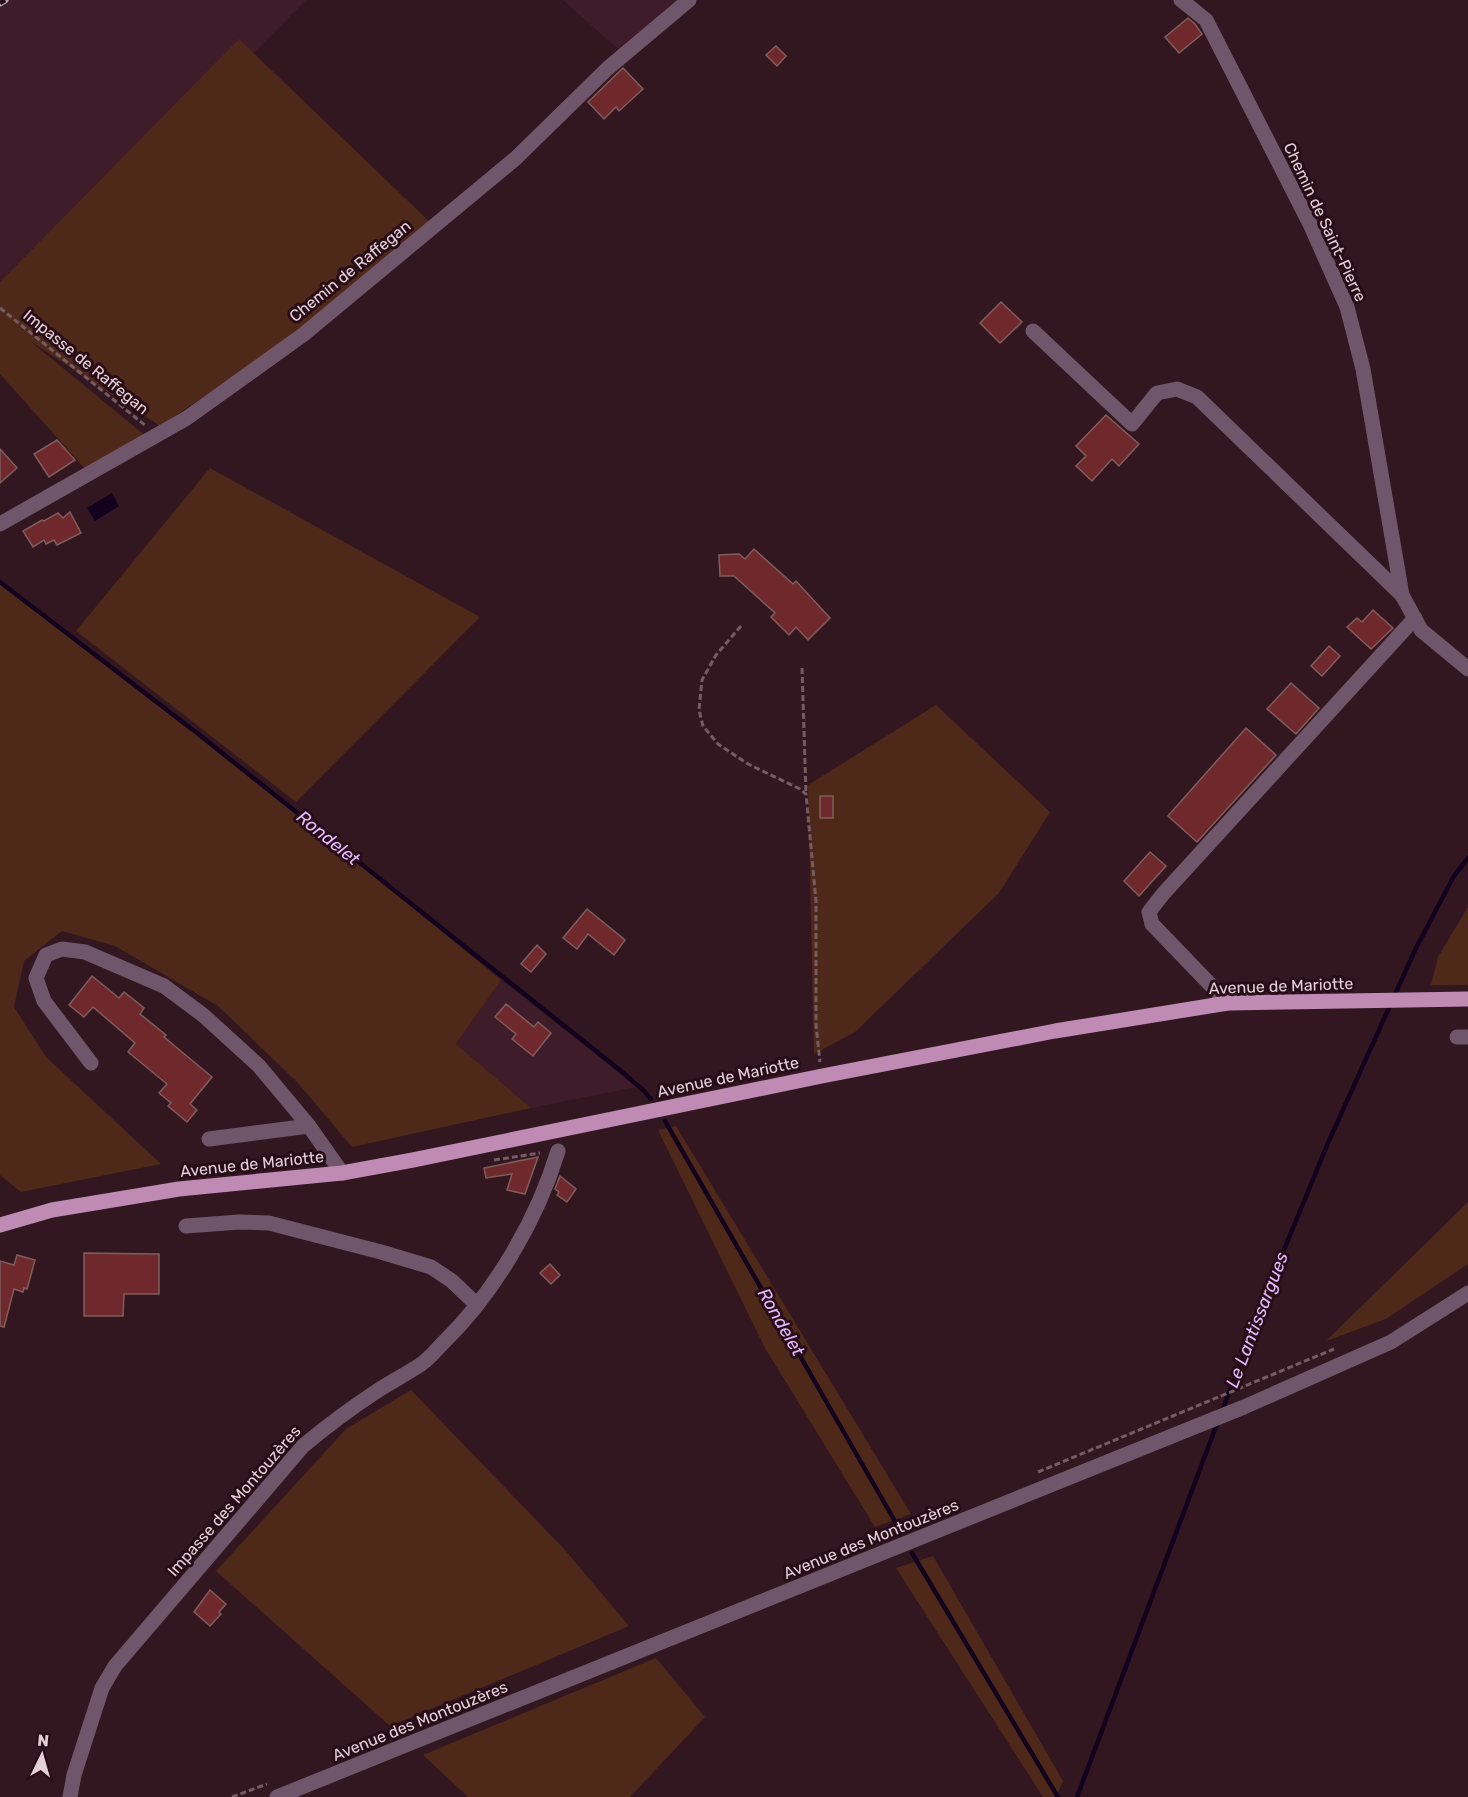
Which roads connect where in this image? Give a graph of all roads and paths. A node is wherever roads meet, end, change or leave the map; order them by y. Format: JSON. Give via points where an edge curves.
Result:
{"nodes":[{"id":1,"x":689,"y":0,"type":"edge"},
{"id":2,"x":1181,"y":0,"type":"edge"},
{"id":3,"x":0,"y":308,"type":"edge"},
{"id":4,"x":1033,"y":331,"type":"dead end"},
{"id":5,"x":157,"y":435,"type":"junction"},
{"id":6,"x":0,"y":524,"type":"edge"},
{"id":7,"x":1401,"y":595,"type":"junction"},
{"id":8,"x":1415,"y":618,"type":"junction"},
{"id":9,"x":741,"y":626,"type":"dead end"},
{"id":10,"x":802,"y":668,"type":"dead end"},
{"id":11,"x":1468,"y":669,"type":"edge"},
{"id":12,"x":806,"y":794,"type":"junction"},
{"id":13,"x":1468,"y":999,"type":"edge"},
{"id":14,"x":1228,"y":1003,"type":"junction"},
{"id":15,"x":91,"y":1063,"type":"dead end"},
{"id":16,"x":822,"y":1076,"type":"junction"},
{"id":17,"x":309,"y":1126,"type":"junction"},
{"id":18,"x":209,"y":1139,"type":"dead end"},
{"id":19,"x":558,"y":1151,"type":"dead end"},
{"id":20,"x":342,"y":1173,"type":"junction"},
{"id":21,"x":0,"y":1225,"type":"edge"},
{"id":22,"x":186,"y":1226,"type":"dead end"},
{"id":23,"x":1468,"y":1293,"type":"edge"},
{"id":24,"x":477,"y":1305,"type":"junction"},
{"id":25,"x":1340,"y":1346,"type":"dead end"},
{"id":26,"x":1201,"y":1403,"type":"dead end"},
{"id":27,"x":70,"y":1797,"type":"edge"},
{"id":28,"x":277,"y":1797,"type":"edge"}],
"edges":[{"from":1,"to":5,"type":"street","name":"Chemin de Raffegan","via":[[608,68],[516,158],[304,334]]},
{"from":2,"to":7,"type":"street","name":"Chemin de Saint-Pierre","via":[[1206,20],[1310,224],[1347,307],[1364,369]]},
{"from":3,"to":5,"type":"path","name":"Impasse de Raffegan"},
{"from":4,"to":7,"type":"street","via":[[1132,424],[1157,393],[1178,389],[1197,397]]},
{"from":5,"to":6,"type":"street","name":"Chemin de Raffegan"},
{"from":7,"to":8,"type":"street","name":"Chemin de Saint-Pierre"},
{"from":8,"to":11,"type":"street","name":"Chemin de Saint-Pierre","via":[[1421,630]]},
{"from":8,"to":14,"type":"street","via":[[1149,912],[1152,924]]},
{"from":9,"to":12,"type":"path","via":[[716,655],[702,680],[699,710],[703,726],[718,744],[748,764]]},
{"from":10,"to":12,"type":"path"},
{"from":12,"to":16,"type":"path","via":[[816,901],[816,1025]]},
{"from":13,"to":14,"type":"main road","name":"Avenue de Mariotte"},
{"from":14,"to":16,"type":"main road","name":"Avenue de Mariotte"},
{"from":15,"to":17,"type":"street","via":[[44,1000],[36,978],[46,955],[62,949],[85,951],[164,986],[203,1014],[259,1065]]},
{"from":16,"to":20,"type":"main road","name":"Avenue de Mariotte"},
{"from":17,"to":18,"type":"street"},
{"from":17,"to":20,"type":"street"},
{"from":19,"to":24,"type":"street","name":"Impasse des Montouzères","via":[[545,1188],[514,1250]]},
{"from":20,"to":21,"type":"main road","name":"Avenue de Mariotte","via":[[179,1189],[52,1210]]},
{"from":22,"to":24,"type":"street","via":[[269,1223],[381,1252],[431,1267]]},
{"from":23,"to":28,"type":"street","name":"Avenue des Montouzères","via":[[1391,1342],[1244,1407]]},
{"from":24,"to":27,"type":"street","name":"Impasse des Montouzères","via":[[422,1364],[336,1417],[303,1446],[115,1666],[102,1688]]},
{"from":25,"to":26,"type":"path"}]}
